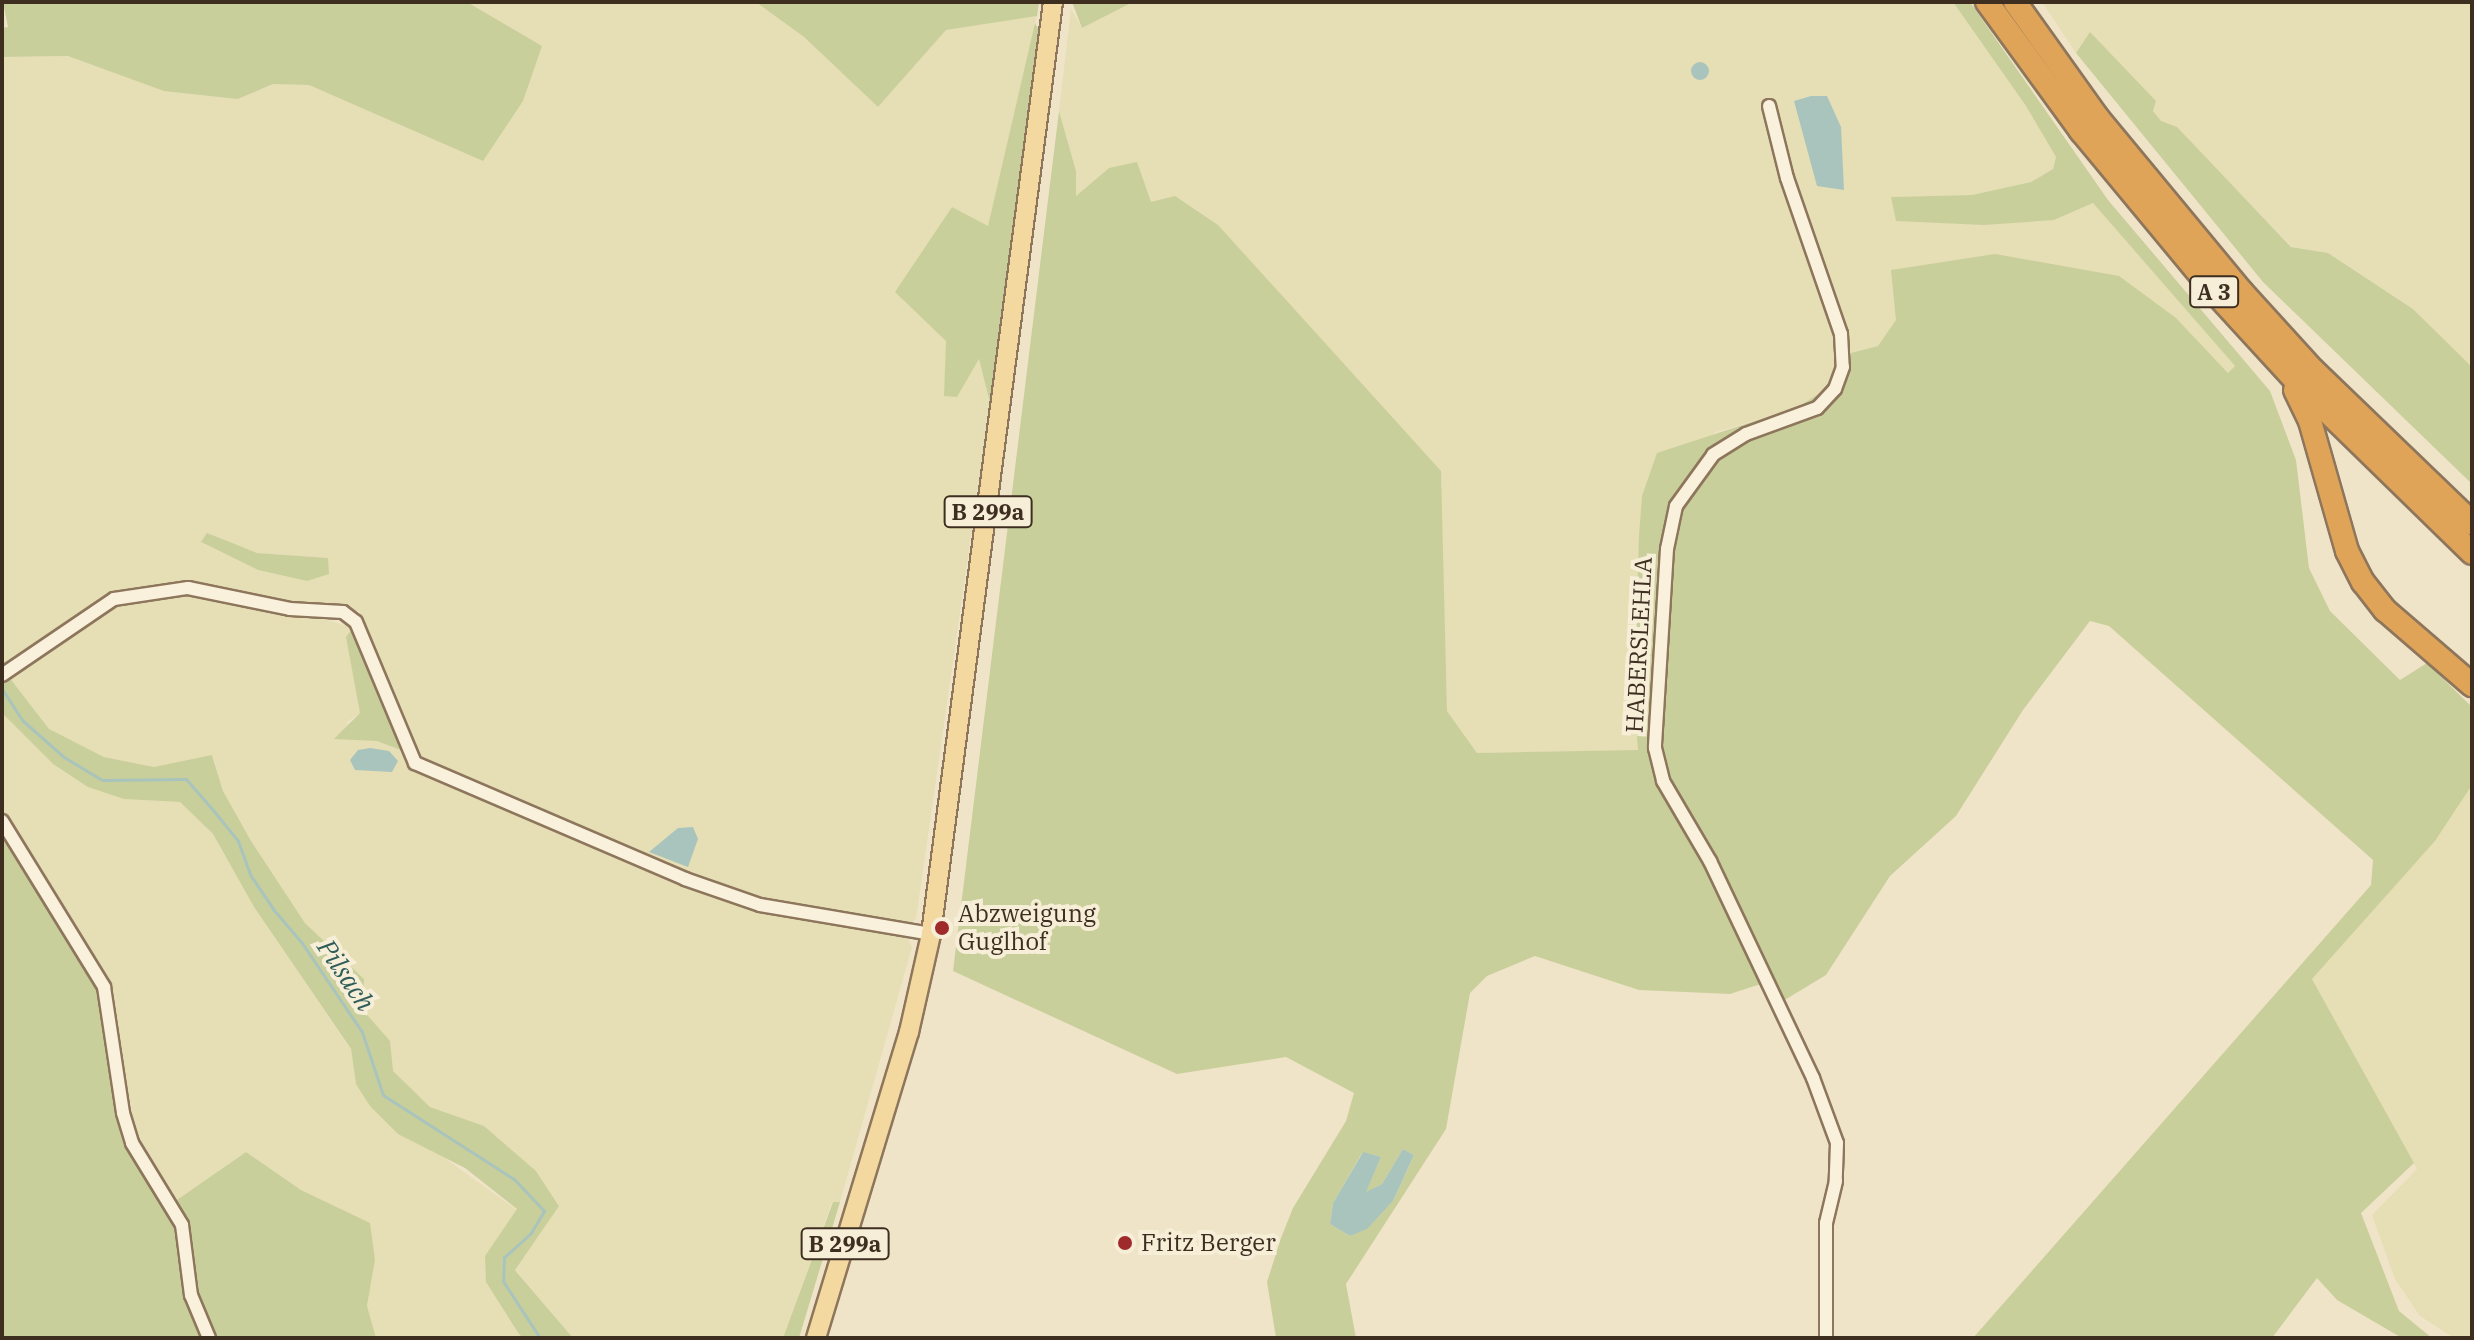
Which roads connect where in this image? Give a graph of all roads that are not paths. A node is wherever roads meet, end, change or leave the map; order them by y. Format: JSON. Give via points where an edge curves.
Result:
{"nodes":[{"id":1,"x":1053,"y":2,"type":"edge"},
{"id":2,"x":1987,"y":2,"type":"edge"},
{"id":3,"x":2015,"y":2,"type":"edge"},
{"id":4,"x":1769,"y":106,"type":"dead end"},
{"id":5,"x":2283,"y":368,"type":"junction"},
{"id":6,"x":2472,"y":523,"type":"edge"},
{"id":7,"x":2472,"y":553,"type":"edge"},
{"id":8,"x":3,"y":675,"type":"edge"},
{"id":9,"x":2472,"y":685,"type":"edge"},
{"id":10,"x":2,"y":821,"type":"edge"},
{"id":11,"x":931,"y":934,"type":"junction"},
{"id":12,"x":209,"y":1338,"type":"edge"},
{"id":13,"x":816,"y":1338,"type":"edge"},
{"id":14,"x":1826,"y":1338,"type":"edge"}],
"edges":[{"from":1,"to":11,"type":"main road","number":"B 299a"},
{"from":2,"to":5,"type":"highway","number":"A 3","via":[[2081,131]]},
{"from":3,"to":6,"type":"highway","number":"A 3","via":[[2097,117],[2242,292],[2313,370]]},
{"from":4,"to":14,"type":"street","name":"HABERSLEHLA","via":[[1799,217],[1841,334],[1843,367],[1835,389],[1817,408],[1746,434],[1713,455],[1676,506],[1667,549],[1655,748],[1668,793],[1710,861],[1813,1078],[1837,1143],[1836,1181],[1826,1223]]},
{"from":5,"to":7,"type":"highway","number":"A 3"},
{"from":5,"to":9,"type":"highway","via":[[2310,421],[2337,523],[2363,582],[2385,610]]},
{"from":8,"to":11,"type":"street","via":[[114,599],[188,588],[290,609],[343,612],[356,622],[415,763],[685,879],[760,905]]},
{"from":10,"to":12,"type":"street","via":[[104,987],[123,1113],[132,1143],[182,1225],[191,1295]]},
{"from":11,"to":13,"type":"main road","number":"B 299a","via":[[909,1032]]}]}
